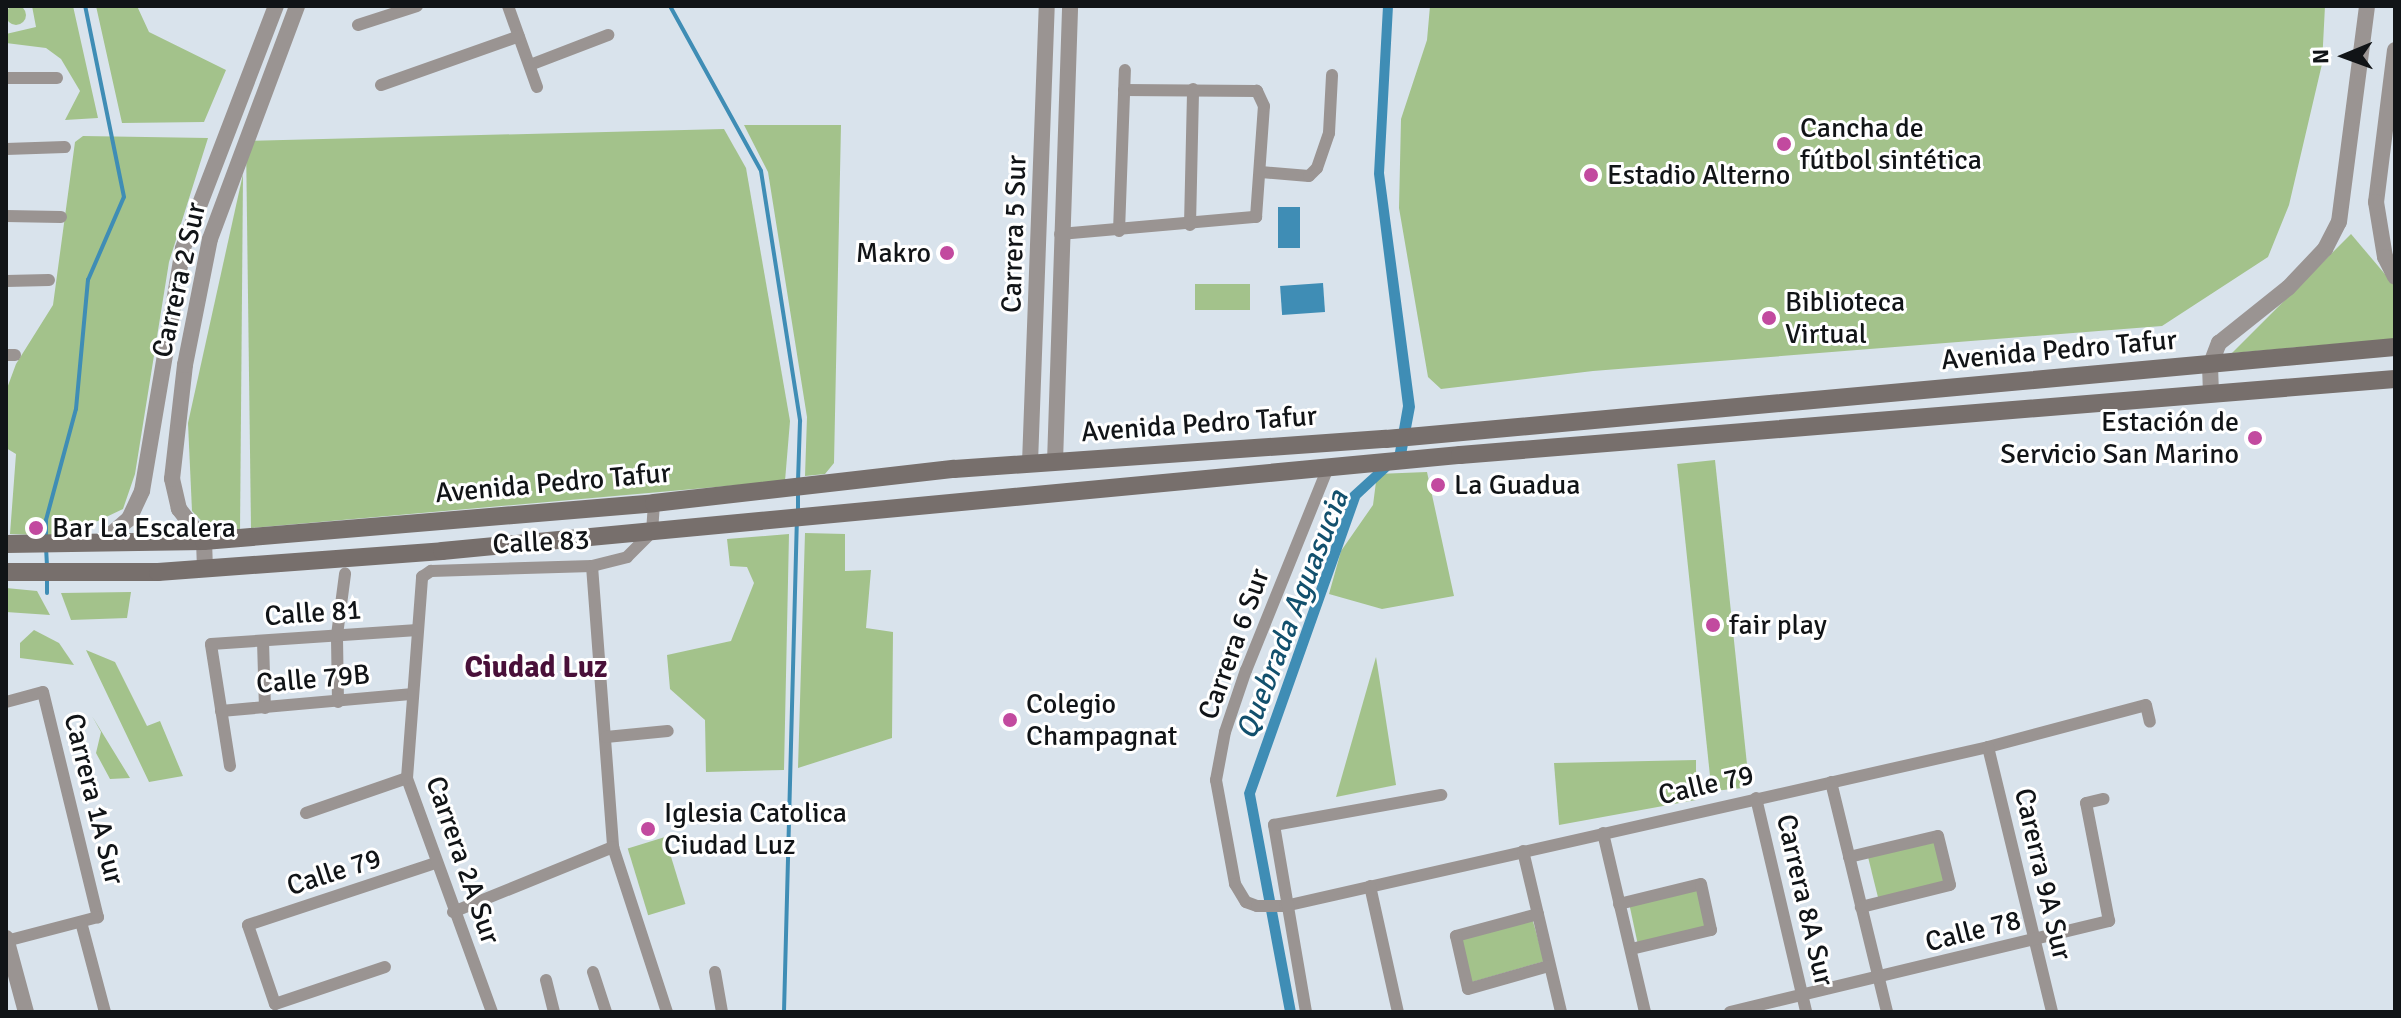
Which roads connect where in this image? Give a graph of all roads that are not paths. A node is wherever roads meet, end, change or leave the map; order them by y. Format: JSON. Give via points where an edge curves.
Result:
{"nodes":[{"id":1,"x":276,"y":6,"type":"edge"},
{"id":2,"x":297,"y":6,"type":"edge"},
{"id":3,"x":417,"y":6,"type":"edge"},
{"id":4,"x":1047,"y":6,"type":"edge"},
{"id":5,"x":1070,"y":6,"type":"edge"},
{"id":6,"x":2367,"y":6,"type":"edge"},
{"id":7,"x":511,"y":7,"type":"edge"},
{"id":8,"x":358,"y":25,"type":"dead end"},
{"id":9,"x":608,"y":35,"type":"dead end"},
{"id":10,"x":519,"y":36,"type":"junction"},
{"id":11,"x":2395,"y":50,"type":"edge"},
{"id":12,"x":530,"y":65,"type":"junction"},
{"id":13,"x":1125,"y":70,"type":"dead end"},
{"id":14,"x":1332,"y":75,"type":"dead end"},
{"id":15,"x":6,"y":78,"type":"edge"},
{"id":16,"x":57,"y":78,"type":"dead end"},
{"id":17,"x":381,"y":85,"type":"dead end"},
{"id":18,"x":537,"y":87,"type":"dead end"},
{"id":19,"x":1193,"y":89,"type":"junction"},
{"id":20,"x":1124,"y":90,"type":"junction"},
{"id":21,"x":65,"y":147,"type":"dead end"},
{"id":22,"x":6,"y":149,"type":"edge"},
{"id":23,"x":1261,"y":172,"type":"junction"},
{"id":24,"x":6,"y":216,"type":"edge"},
{"id":25,"x":61,"y":217,"type":"dead end"},
{"id":26,"x":1190,"y":225,"type":"junction"},
{"id":27,"x":1119,"y":231,"type":"junction"},
{"id":28,"x":1060,"y":234,"type":"junction"},
{"id":29,"x":2395,"y":277,"type":"edge"},
{"id":30,"x":49,"y":280,"type":"dead end"},
{"id":31,"x":6,"y":281,"type":"edge"},
{"id":32,"x":2395,"y":347,"type":"edge"},
{"id":33,"x":2210,"y":366,"type":"junction"},
{"id":34,"x":2395,"y":379,"type":"edge"},
{"id":35,"x":2211,"y":394,"type":"junction"},
{"id":36,"x":1055,"y":462,"type":"junction"},
{"id":37,"x":1030,"y":463,"type":"junction"},
{"id":38,"x":1327,"y":470,"type":"junction"},
{"id":39,"x":654,"y":503,"type":"junction"},
{"id":40,"x":652,"y":532,"type":"junction"},
{"id":41,"x":204,"y":541,"type":"junction"},
{"id":42,"x":101,"y":543,"type":"junction"},
{"id":43,"x":15,"y":544,"type":"edge"},
{"id":44,"x":592,"y":566,"type":"junction"},
{"id":45,"x":205,"y":569,"type":"junction"},
{"id":46,"x":6,"y":572,"type":"edge"},
{"id":47,"x":345,"y":574,"type":"dead end"},
{"id":48,"x":422,"y":577,"type":"joint"},
{"id":49,"x":418,"y":630,"type":"junction"},
{"id":50,"x":337,"y":635,"type":"junction"},
{"id":51,"x":263,"y":641,"type":"junction"},
{"id":52,"x":410,"y":694,"type":"junction"},
{"id":53,"x":6,"y":702,"type":"edge"},
{"id":54,"x":338,"y":702,"type":"junction"},
{"id":55,"x":265,"y":708,"type":"junction"},
{"id":56,"x":221,"y":711,"type":"junction"},
{"id":57,"x":2150,"y":722,"type":"dead end"},
{"id":58,"x":668,"y":731,"type":"dead end"},
{"id":59,"x":606,"y":737,"type":"junction"},
{"id":60,"x":1988,"y":747,"type":"junction"},
{"id":61,"x":230,"y":766,"type":"dead end"},
{"id":62,"x":407,"y":778,"type":"junction"},
{"id":63,"x":1831,"y":782,"type":"junction"},
{"id":64,"x":1441,"y":795,"type":"dead end"},
{"id":65,"x":1756,"y":798,"type":"junction"},
{"id":66,"x":2104,"y":799,"type":"dead end"},
{"id":67,"x":306,"y":813,"type":"dead end"},
{"id":68,"x":1603,"y":833,"type":"junction"},
{"id":69,"x":613,"y":847,"type":"junction"},
{"id":70,"x":1523,"y":851,"type":"junction"},
{"id":71,"x":1849,"y":857,"type":"junction"},
{"id":72,"x":435,"y":863,"type":"junction"},
{"id":73,"x":1370,"y":886,"type":"junction"},
{"id":74,"x":1619,"y":904,"type":"junction"},
{"id":75,"x":1280,"y":906,"type":"junction"},
{"id":76,"x":1861,"y":907,"type":"junction"},
{"id":77,"x":453,"y":912,"type":"junction"},
{"id":78,"x":1538,"y":914,"type":"junction"},
{"id":79,"x":81,"y":922,"type":"junction"},
{"id":80,"x":6,"y":940,"type":"edge"},
{"id":81,"x":2035,"y":940,"type":"junction"},
{"id":82,"x":1631,"y":949,"type":"junction"},
{"id":83,"x":1549,"y":966,"type":"junction"},
{"id":84,"x":385,"y":967,"type":"dead end"},
{"id":85,"x":593,"y":972,"type":"dead end"},
{"id":86,"x":715,"y":972,"type":"dead end"},
{"id":87,"x":1879,"y":978,"type":"junction"},
{"id":88,"x":546,"y":980,"type":"dead end"},
{"id":89,"x":1802,"y":995,"type":"junction"},
{"id":90,"x":729,"y":1011,"type":"edge"},
{"id":91,"x":26,"y":1012,"type":"edge"},
{"id":92,"x":105,"y":1012,"type":"edge"},
{"id":93,"x":492,"y":1012,"type":"edge"},
{"id":94,"x":554,"y":1012,"type":"edge"},
{"id":95,"x":606,"y":1012,"type":"edge"},
{"id":96,"x":667,"y":1012,"type":"edge"},
{"id":97,"x":1306,"y":1012,"type":"edge"},
{"id":98,"x":1398,"y":1012,"type":"edge"},
{"id":99,"x":1561,"y":1012,"type":"edge"},
{"id":100,"x":1645,"y":1012,"type":"edge"},
{"id":101,"x":1730,"y":1012,"type":"edge"},
{"id":102,"x":1806,"y":1012,"type":"edge"},
{"id":103,"x":1887,"y":1012,"type":"edge"},
{"id":104,"x":2052,"y":1012,"type":"edge"}],
"edges":[{"from":1,"to":42,"type":"street","name":"Carrera 2 Sur","via":[[183,248],[142,491],[129,519]]},
{"from":2,"to":41,"type":"street","name":"Carrera 2 Sur","via":[[210,239],[185,365],[172,479],[179,509]]},
{"from":3,"to":8,"type":"street"},
{"from":4,"to":37,"type":"street","name":"Carrera 5 Sur"},
{"from":5,"to":28,"type":"street","name":"Carrera 5 Sur"},
{"from":6,"to":33,"type":"street","via":[[2339,222],[2325,249],[2288,288],[2219,343]]},
{"from":7,"to":10,"type":"street"},
{"from":9,"to":12,"type":"street"},
{"from":10,"to":12,"type":"street"},
{"from":10,"to":17,"type":"street"},
{"from":11,"to":29,"type":"street","via":[[2376,202],[2385,257]]},
{"from":12,"to":18,"type":"street"},
{"from":13,"to":20,"type":"street"},
{"from":14,"to":23,"type":"street","via":[[1329,133],[1317,168],[1309,176]]},
{"from":15,"to":16,"type":"street"},
{"from":19,"to":20,"type":"street"},
{"from":19,"to":23,"type":"street","via":[[1247,88],[1262,96]]},
{"from":19,"to":26,"type":"street"},
{"from":20,"to":27,"type":"street"},
{"from":21,"to":22,"type":"street"},
{"from":23,"to":26,"type":"street","via":[[1256,217]]},
{"from":24,"to":25,"type":"street"},
{"from":26,"to":27,"type":"street"},
{"from":27,"to":28,"type":"street"},
{"from":28,"to":36,"type":"street","name":"Carrera 5 Sur"},
{"from":30,"to":31,"type":"street"},
{"from":32,"to":33,"type":"main road","name":"Avenida Pedro Tafur"},
{"from":33,"to":35,"type":"street"},
{"from":33,"to":36,"type":"main road","name":"Avenida Pedro Tafur","via":[[1386,439]]},
{"from":34,"to":35,"type":"main road","name":"Avenida Pedro Tafur"},
{"from":35,"to":38,"type":"main road","name":"Avenida Pedro Tafur"},
{"from":36,"to":37,"type":"main road","name":"Avenida Pedro Tafur"},
{"from":37,"to":39,"type":"main road","name":"Avenida Pedro Tafur"},
{"from":38,"to":40,"type":"main road","name":"Avenida Pedro Tafur"},
{"from":38,"to":75,"type":"street","name":"Carrera 6 Sur","via":[[1246,670],[1216,780],[1235,884],[1246,902]]},
{"from":39,"to":40,"type":"street"},
{"from":39,"to":41,"type":"main road","name":"Avenida Pedro Tafur"},
{"from":40,"to":44,"type":"street","name":"Calle 83","via":[[627,557]]},
{"from":40,"to":45,"type":"main road","name":"Avenida Pedro Tafur"},
{"from":41,"to":42,"type":"main road","name":"Avenida Pedro Tafur"},
{"from":41,"to":45,"type":"street"},
{"from":42,"to":43,"type":"main road","name":"Avenida Pedro Tafur"},
{"from":44,"to":48,"type":"street","name":"Calle 83","via":[[431,571]]},
{"from":44,"to":59,"type":"street"},
{"from":45,"to":46,"type":"main road","name":"Avenida Pedro Tafur"},
{"from":47,"to":50,"type":"street"},
{"from":48,"to":49,"type":"street","name":"Carrera 2A Sur"},
{"from":49,"to":50,"type":"street","name":"Calle 81"},
{"from":49,"to":52,"type":"street","name":"Carrera 2A Sur"},
{"from":50,"to":51,"type":"street","name":"Calle 81"},
{"from":50,"to":54,"type":"street"},
{"from":51,"to":55,"type":"street"},
{"from":51,"to":56,"type":"street","name":"Calle 81","via":[[211,644]]},
{"from":52,"to":54,"type":"street","name":"Calle 79B"},
{"from":52,"to":62,"type":"street","name":"Carrera 2A Sur"},
{"from":53,"to":79,"type":"street","name":"Carrera 1A Sur","via":[[43,692],[98,917]]},
{"from":54,"to":55,"type":"street","name":"Calle 79B"},
{"from":55,"to":56,"type":"street","name":"Calle 79B"},
{"from":56,"to":61,"type":"street"},
{"from":57,"to":60,"type":"street","name":"Calle 79","via":[[2146,705]]},
{"from":58,"to":59,"type":"street"},
{"from":59,"to":69,"type":"street"},
{"from":60,"to":63,"type":"street","name":"Calle 79"},
{"from":60,"to":81,"type":"street","name":"Carerra 9A Sur"},
{"from":62,"to":67,"type":"street"},
{"from":62,"to":72,"type":"street","name":"Carrera 2A Sur"},
{"from":63,"to":65,"type":"street","name":"Calle 79"},
{"from":63,"to":71,"type":"street","name":"Carrera 8A Sur"},
{"from":64,"to":75,"type":"street","via":[[1274,825]]},
{"from":65,"to":68,"type":"street","name":"Calle 79"},
{"from":65,"to":89,"type":"street","name":"Carrera 8A Sur"},
{"from":66,"to":81,"type":"street","name":"Calle 78","via":[[2086,803],[2109,921]]},
{"from":68,"to":70,"type":"street","name":"Calle 79"},
{"from":68,"to":74,"type":"street"},
{"from":69,"to":77,"type":"street"},
{"from":69,"to":96,"type":"street"},
{"from":70,"to":73,"type":"street","name":"Calle 79"},
{"from":70,"to":78,"type":"street"},
{"from":71,"to":76,"type":"street","name":"Carrera 8A Sur"},
{"from":71,"to":76,"type":"street","via":[[1938,836],[1950,885]]},
{"from":72,"to":77,"type":"street","name":"Carrera 2A Sur"},
{"from":72,"to":84,"type":"street","name":"Calle 79","via":[[248,925],[275,1004]]},
{"from":73,"to":75,"type":"street","name":"Calle 79"},
{"from":73,"to":98,"type":"street"},
{"from":74,"to":82,"type":"street"},
{"from":74,"to":82,"type":"street","via":[[1701,884],[1711,930]]},
{"from":75,"to":97,"type":"street"},
{"from":76,"to":87,"type":"street","name":"Carrera 8A Sur"},
{"from":77,"to":93,"type":"street","name":"Carrera 2A Sur"},
{"from":78,"to":83,"type":"street"},
{"from":78,"to":83,"type":"street","via":[[1456,936],[1468,989]]},
{"from":79,"to":80,"type":"street"},
{"from":79,"to":92,"type":"street","name":"Carrera 1A Sur"},
{"from":80,"to":91,"type":"street"},
{"from":81,"to":87,"type":"street","name":"Calle 78"},
{"from":81,"to":104,"type":"street","name":"Carerra 9A Sur"},
{"from":82,"to":100,"type":"street"},
{"from":83,"to":99,"type":"street"},
{"from":85,"to":95,"type":"street"},
{"from":86,"to":90,"type":"street"},
{"from":87,"to":89,"type":"street","name":"Calle 78"},
{"from":87,"to":103,"type":"street","name":"Carrera 8A Sur"},
{"from":88,"to":94,"type":"street"},
{"from":89,"to":101,"type":"street","name":"Calle 78"},
{"from":89,"to":102,"type":"street","name":"Carrera 8A Sur"}]}
